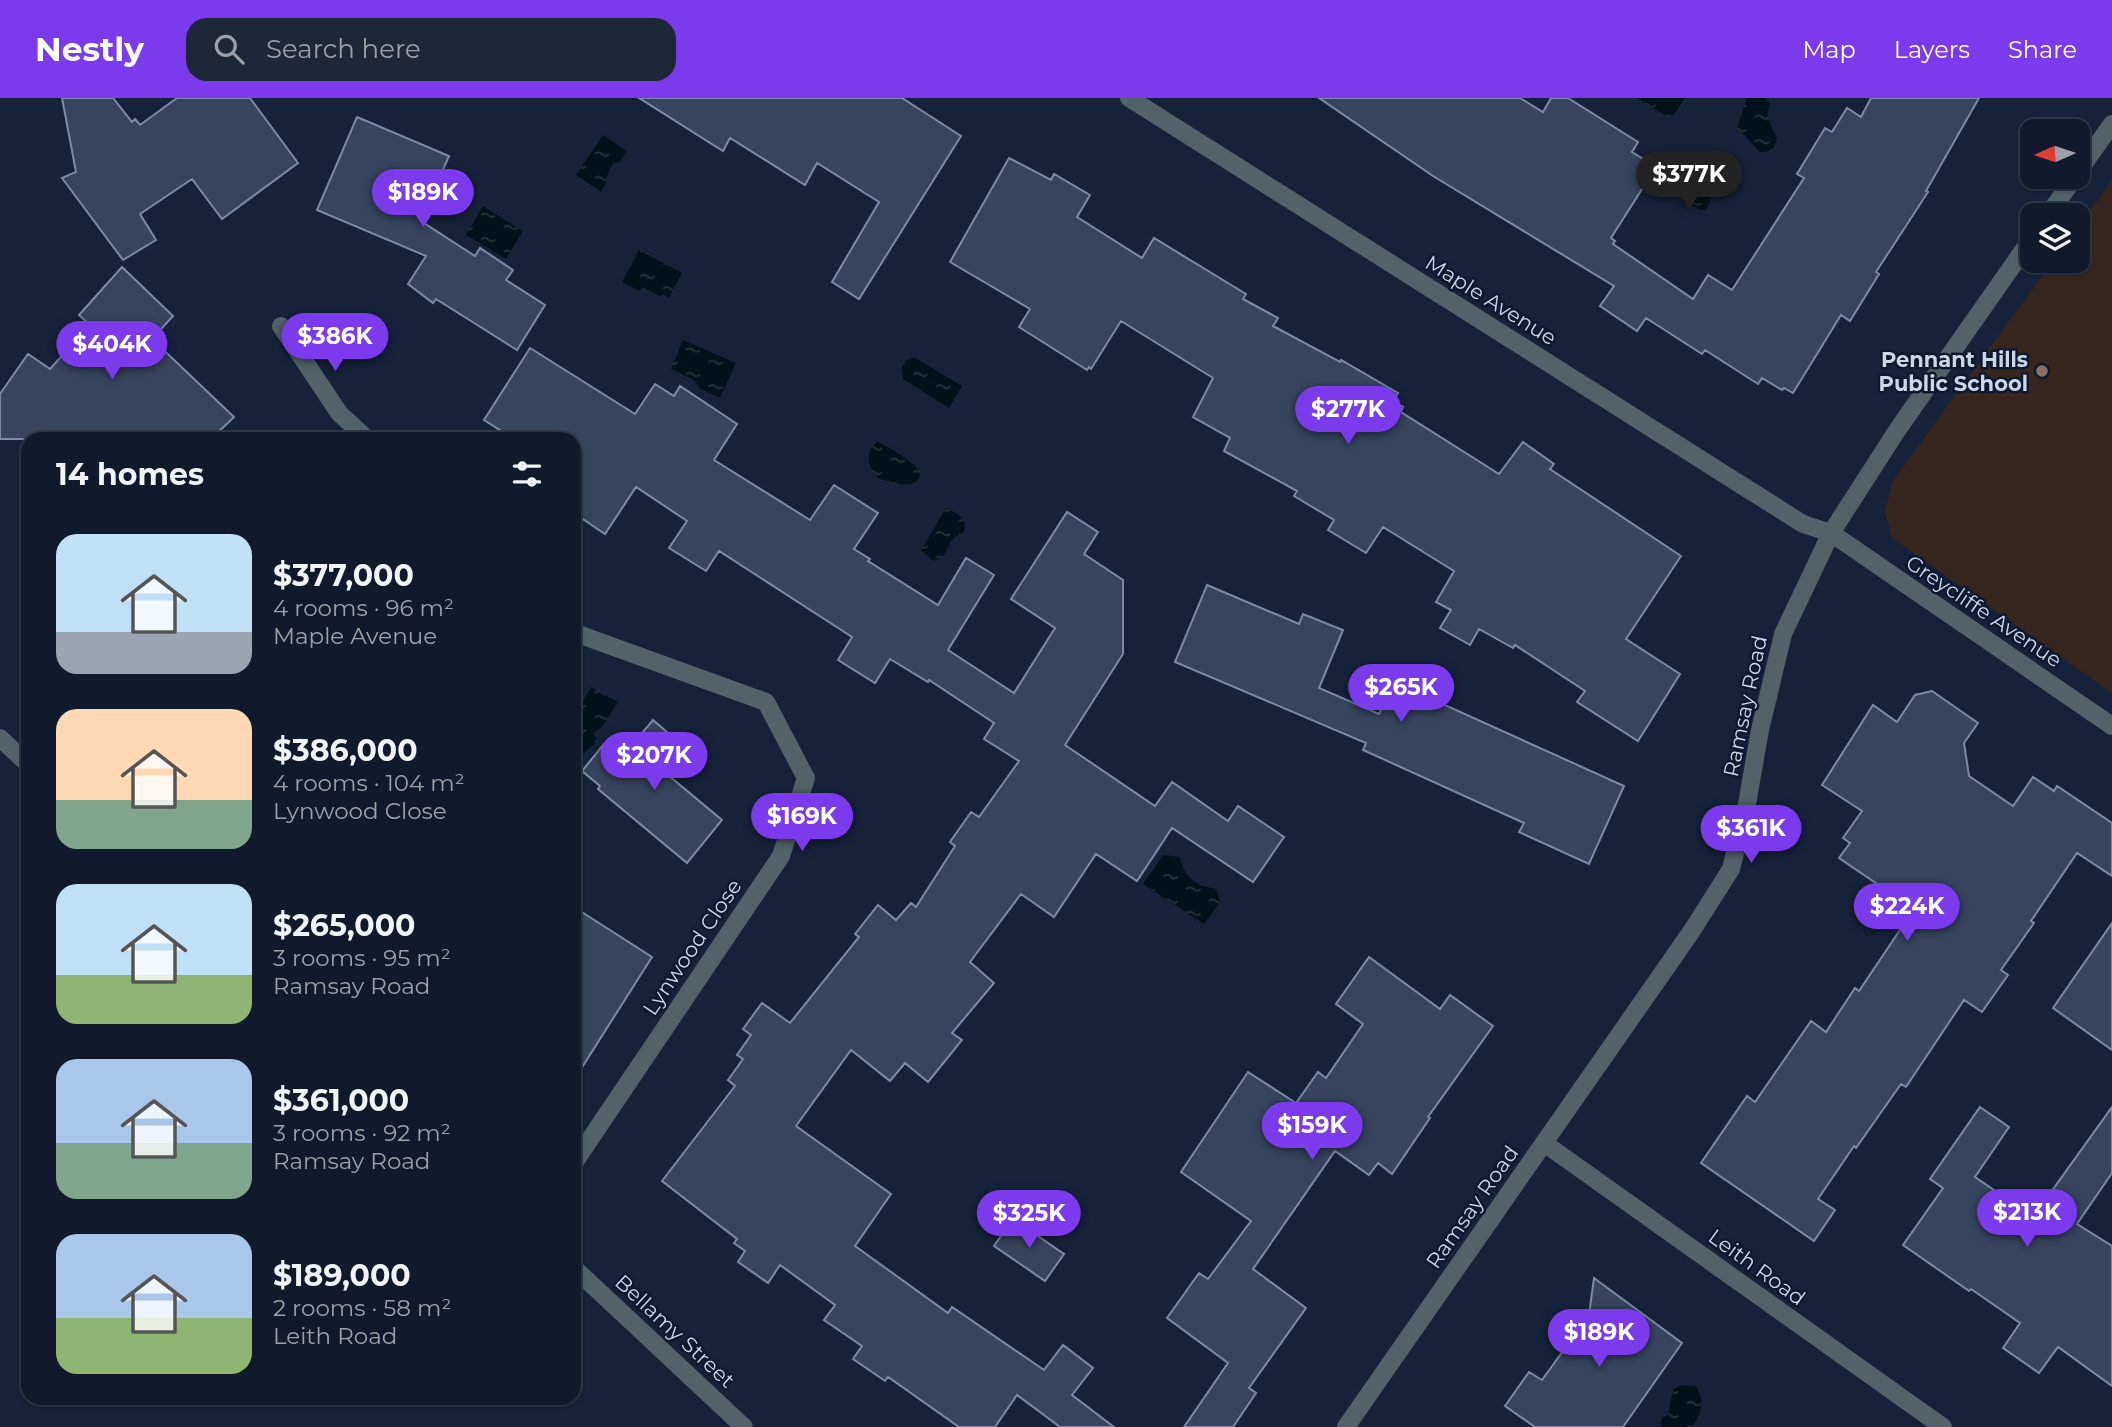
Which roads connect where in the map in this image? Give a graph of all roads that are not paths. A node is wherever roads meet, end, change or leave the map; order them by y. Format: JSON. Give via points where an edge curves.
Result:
{"nodes":[{"id":1,"x":1129,"y":98,"type":"edge"},
{"id":2,"x":2112,"y":124,"type":"edge"},
{"id":3,"x":2090,"y":155,"type":"edge"},
{"id":4,"x":2020,"y":255,"type":"edge"},
{"id":5,"x":281,"y":326,"type":"dead end"},
{"id":6,"x":359,"y":432,"type":"edge"},
{"id":7,"x":1831,"y":533,"type":"junction"},
{"id":8,"x":581,"y":635,"type":"edge"},
{"id":9,"x":2112,"y":726,"type":"edge"},
{"id":10,"x":0,"y":738,"type":"edge"},
{"id":11,"x":21,"y":758,"type":"edge"},
{"id":12,"x":1544,"y":1143,"type":"junction"},
{"id":13,"x":581,"y":1153,"type":"edge"},
{"id":14,"x":581,"y":1275,"type":"edge"},
{"id":15,"x":744,"y":1427,"type":"edge"},
{"id":16,"x":1346,"y":1427,"type":"edge"},
{"id":17,"x":1943,"y":1427,"type":"edge"}],
"edges":[{"from":1,"to":7,"type":"street","name":"Maple Avenue","via":[[1791,517]]},
{"from":2,"to":3,"type":"street"},
{"from":4,"to":7,"type":"street","name":"Ramsay Road"},
{"from":5,"to":6,"type":"street","via":[[339,413]]},
{"from":7,"to":9,"type":"street","name":"Greycliffe Avenue"},
{"from":7,"to":12,"type":"street","name":"Ramsay Road","via":[[1783,634],[1731,869]]},
{"from":8,"to":13,"type":"street","name":"Lynwood Close","via":[[766,702],[806,778],[781,856]]},
{"from":10,"to":11,"type":"street"},
{"from":12,"to":16,"type":"street","name":"Ramsay Road"},
{"from":12,"to":17,"type":"street","name":"Leith Road"},
{"from":14,"to":15,"type":"street","name":"Bellamy Street"}]}
